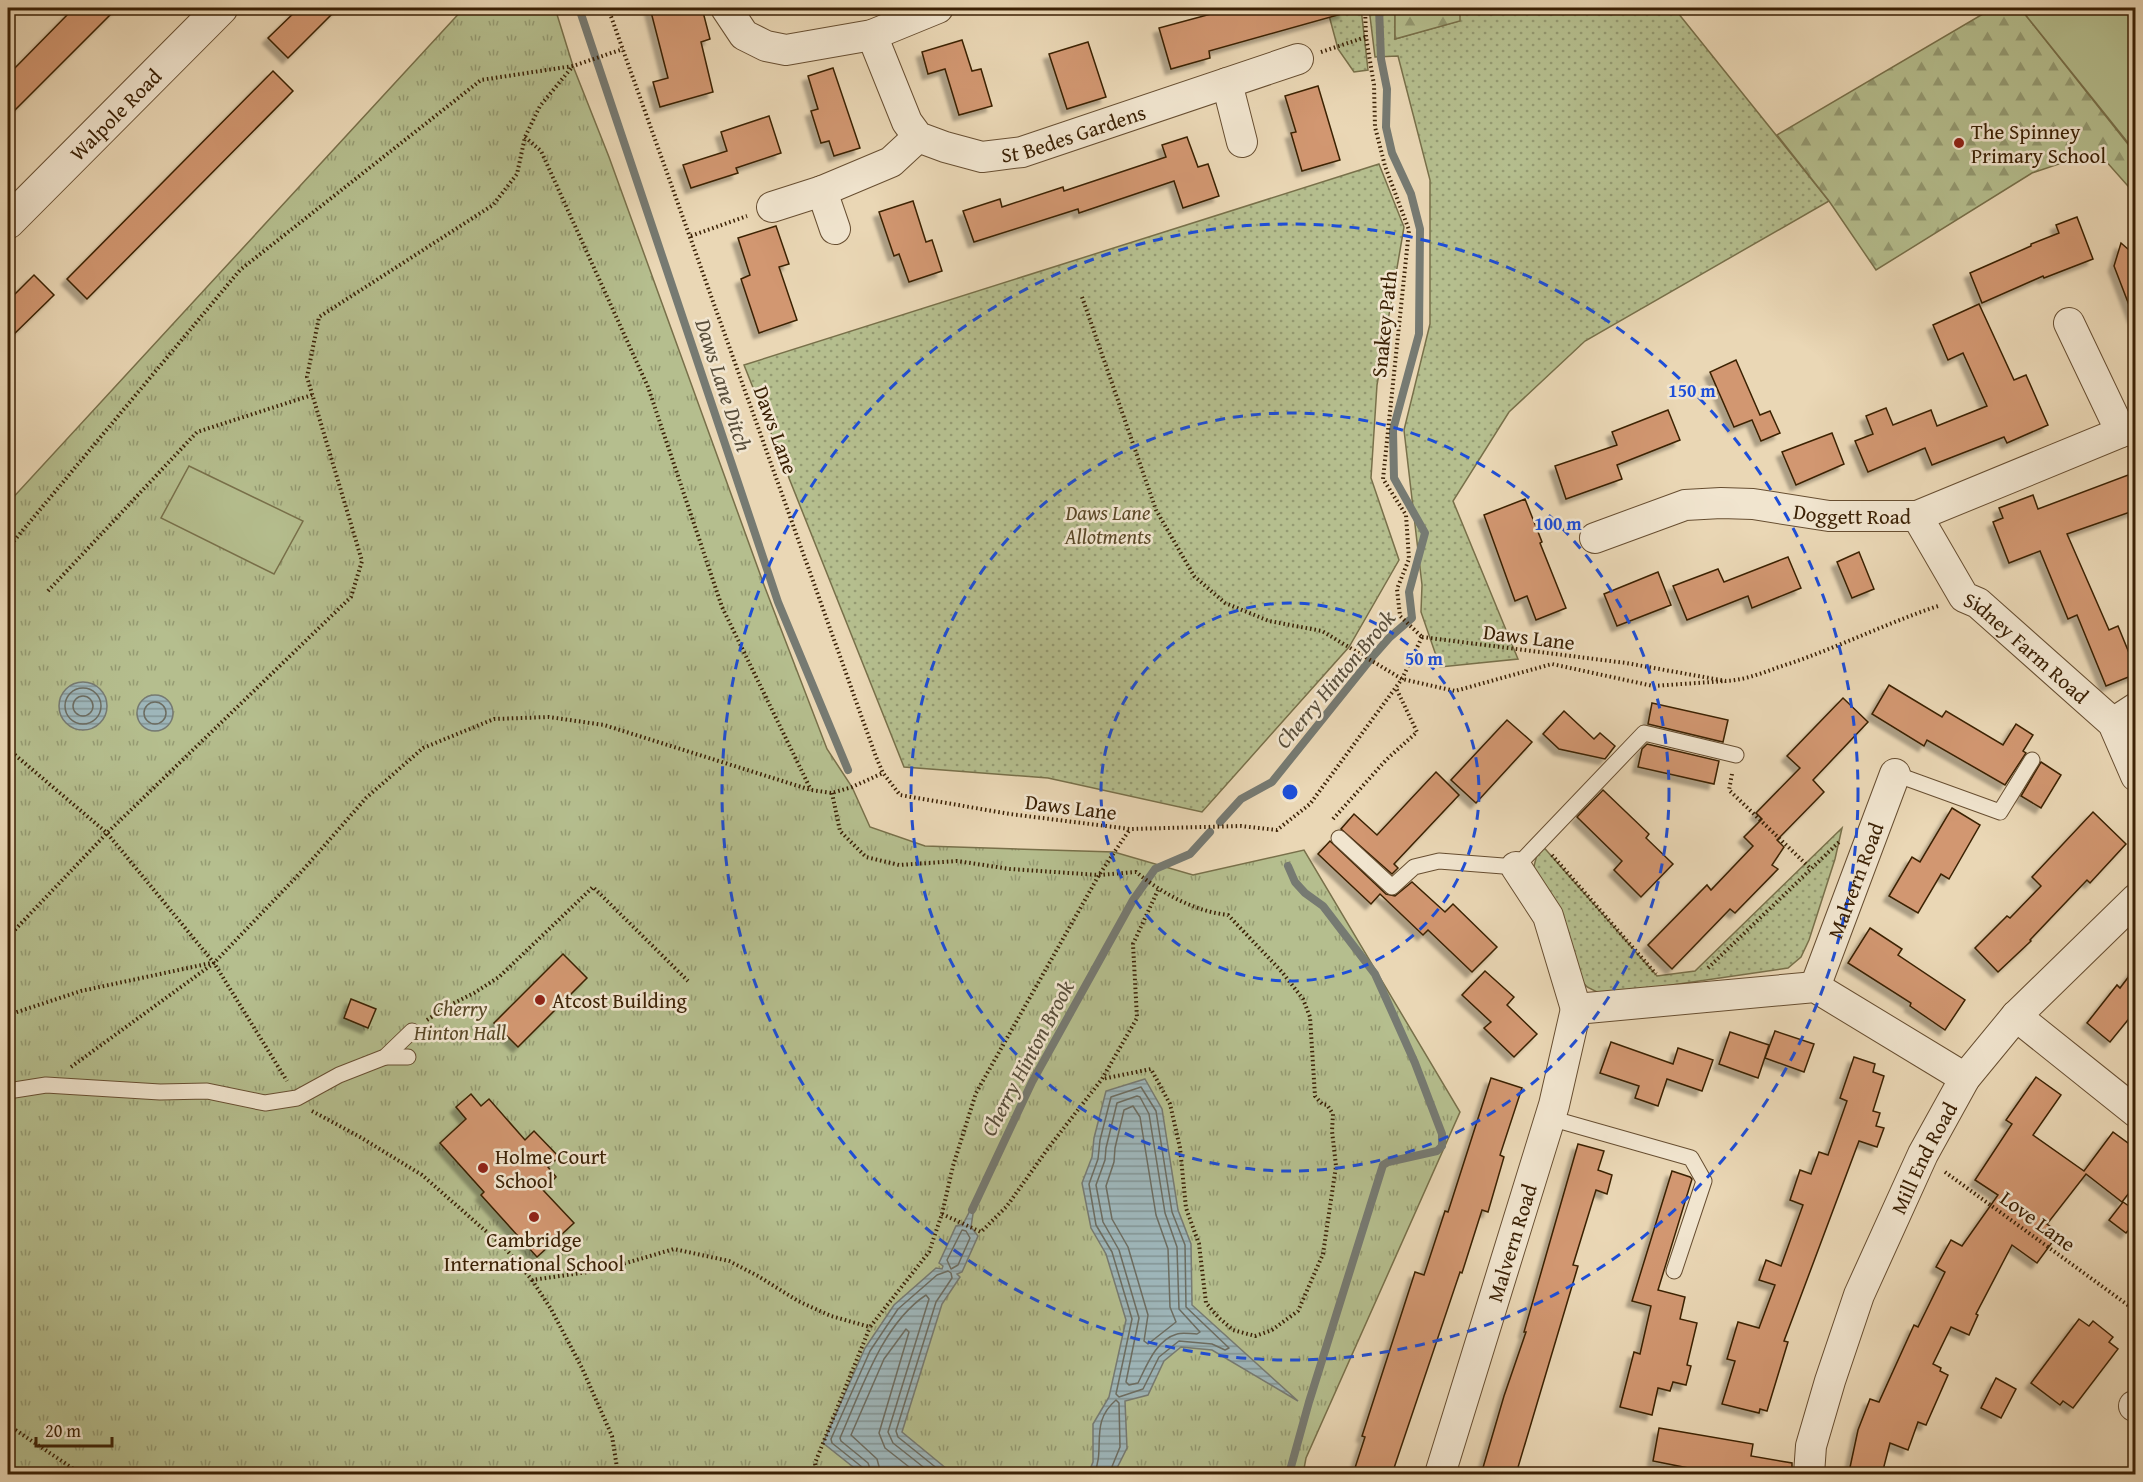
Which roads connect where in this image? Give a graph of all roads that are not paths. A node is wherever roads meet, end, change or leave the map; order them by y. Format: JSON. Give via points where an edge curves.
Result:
{"nodes":[{"id":1,"x":221,"y":8,"type":"edge"},
{"id":2,"x":726,"y":8,"type":"edge"},
{"id":3,"x":939,"y":8,"type":"edge"},
{"id":4,"x":872,"y":35,"type":"junction"},
{"id":5,"x":1298,"y":59,"type":"road end"},
{"id":6,"x":1227,"y":83,"type":"junction"},
{"id":7,"x":918,"y":136,"type":"junction"},
{"id":8,"x":1242,"y":142,"type":"dead end"},
{"id":9,"x":822,"y":191,"type":"junction"},
{"id":10,"x":772,"y":207,"type":"road end"},
{"id":11,"x":8,"y":222,"type":"edge"},
{"id":12,"x":835,"y":230,"type":"dead end"},
{"id":13,"x":2069,"y":322,"type":"dead end"},
{"id":14,"x":2128,"y":429,"type":"edge"},
{"id":15,"x":1917,"y":516,"type":"junction"},
{"id":16,"x":1594,"y":538,"type":"dead end"},
{"id":17,"x":2124,"y":716,"type":"edge"},
{"id":18,"x":1736,"y":755,"type":"road end"},
{"id":19,"x":2032,"y":760,"type":"dead end"},
{"id":20,"x":1894,"y":774,"type":"joint"},
{"id":21,"x":2136,"y":776,"type":"edge"},
{"id":22,"x":1339,"y":838,"type":"road end"},
{"id":23,"x":1516,"y":867,"type":"junction"},
{"id":24,"x":2136,"y":898,"type":"edge"},
{"id":25,"x":1815,"y":987,"type":"junction"},
{"id":26,"x":1576,"y":1009,"type":"junction"},
{"id":27,"x":2016,"y":1016,"type":"junction"},
{"id":28,"x":412,"y":1031,"type":"road end"},
{"id":29,"x":385,"y":1057,"type":"junction"},
{"id":30,"x":408,"y":1057,"type":"dead end"},
{"id":31,"x":1965,"y":1078,"type":"junction"},
{"id":32,"x":8,"y":1091,"type":"edge"},
{"id":33,"x":2136,"y":1112,"type":"edge"},
{"id":34,"x":1550,"y":1118,"type":"junction"},
{"id":35,"x":1674,"y":1271,"type":"dead end"},
{"id":36,"x":1440,"y":1474,"type":"edge"},
{"id":37,"x":1809,"y":1474,"type":"edge"}],
"edges":[{"from":1,"to":11,"type":"street","name":"Walpole Road"},
{"from":2,"to":4,"type":"street","via":[[744,35],[786,50]]},
{"from":3,"to":4,"type":"street"},
{"from":4,"to":7,"type":"street","via":[[907,122]]},
{"from":5,"to":6,"type":"street","name":"St Bedes Gardens"},
{"from":6,"to":7,"type":"street","name":"St Bedes Gardens","via":[[1022,152],[982,157]]},
{"from":6,"to":8,"type":"street"},
{"from":7,"to":9,"type":"street","via":[[891,162]]},
{"from":9,"to":10,"type":"street"},
{"from":9,"to":12,"type":"street"},
{"from":13,"to":14,"type":"street"},
{"from":14,"to":15,"type":"street","name":"Doggett Road"},
{"from":15,"to":16,"type":"street","name":"Doggett Road","via":[[1829,516],[1753,504],[1685,505]]},
{"from":15,"to":17,"type":"street","name":"Sidney Farm Road","via":[[1964,597],[1978,603]]},
{"from":17,"to":21,"type":"street","name":"Sidney Farm Road"},
{"from":18,"to":23,"type":"lane","via":[[1644,733]]},
{"from":19,"to":20,"type":"lane","via":[[2000,812]]},
{"from":20,"to":25,"type":"street","name":"Malvern Road"},
{"from":22,"to":23,"type":"lane","via":[[1392,887],[1414,867],[1439,861]]},
{"from":23,"to":26,"type":"street","via":[[1548,916]]},
{"from":24,"to":27,"type":"street","name":"Mill End Road"},
{"from":25,"to":26,"type":"street"},
{"from":25,"to":31,"type":"street"},
{"from":26,"to":34,"type":"street","name":"Malvern Road"},
{"from":27,"to":31,"type":"street","name":"Mill End Road"},
{"from":27,"to":33,"type":"street"},
{"from":28,"to":29,"type":"lane"},
{"from":29,"to":30,"type":"lane"},
{"from":29,"to":32,"type":"lane","via":[[339,1075],[297,1098],[265,1103],[207,1090],[160,1092],[46,1085]]},
{"from":31,"to":37,"type":"street","name":"Mill End Road","via":[[1923,1154],[1856,1305],[1811,1446]]},
{"from":34,"to":35,"type":"lane","via":[[1691,1158],[1704,1181]]},
{"from":34,"to":36,"type":"street","name":"Malvern Road"}]}
